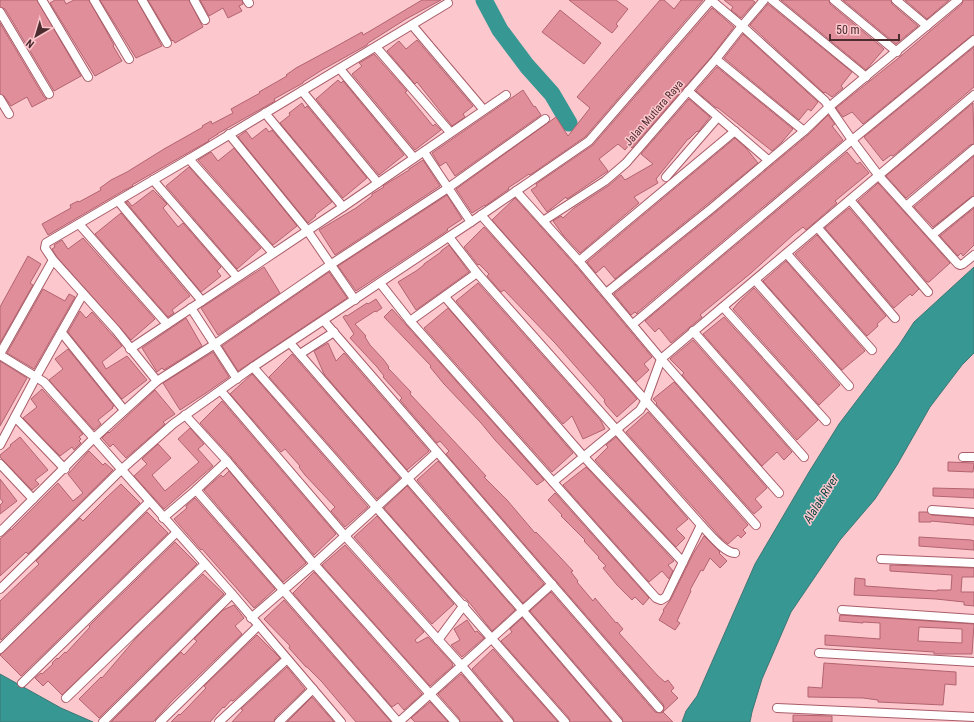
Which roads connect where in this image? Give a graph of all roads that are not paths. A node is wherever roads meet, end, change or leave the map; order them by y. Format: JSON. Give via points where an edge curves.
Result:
{"nodes":[{"id":1,"x":42,"y":0,"type":"edge"},
{"id":2,"x":94,"y":0,"type":"edge"},
{"id":3,"x":142,"y":0,"type":"edge"},
{"id":4,"x":194,"y":0,"type":"edge"},
{"id":5,"x":711,"y":0,"type":"edge"},
{"id":6,"x":764,"y":0,"type":"edge"},
{"id":7,"x":772,"y":0,"type":"edge"},
{"id":8,"x":834,"y":0,"type":"edge"},
{"id":9,"x":896,"y":0,"type":"edge"},
{"id":10,"x":958,"y":0,"type":"edge"},
{"id":11,"x":448,"y":3,"type":"dead end"},
{"id":12,"x":0,"y":12,"type":"edge"},
{"id":13,"x":205,"y":20,"type":"dead end"},
{"id":14,"x":412,"y":25,"type":"junction"},
{"id":15,"x":742,"y":26,"type":"junction"},
{"id":16,"x":927,"y":26,"type":"junction"},
{"id":17,"x":974,"y":40,"type":"edge"},
{"id":18,"x":168,"y":43,"type":"dead end"},
{"id":19,"x":376,"y":47,"type":"junction"},
{"id":20,"x":897,"y":52,"type":"junction"},
{"id":21,"x":129,"y":58,"type":"dead end"},
{"id":22,"x":716,"y":59,"type":"junction"},
{"id":23,"x":340,"y":69,"type":"junction"},
{"id":24,"x":88,"y":77,"type":"dead end"},
{"id":25,"x":866,"y":77,"type":"junction"},
{"id":26,"x":302,"y":91,"type":"junction"},
{"id":27,"x":688,"y":92,"type":"junction"},
{"id":28,"x":49,"y":94,"type":"dead end"},
{"id":29,"x":506,"y":95,"type":"dead end"},
{"id":30,"x":974,"y":95,"type":"edge"},
{"id":31,"x":0,"y":99,"type":"edge"},
{"id":32,"x":829,"y":107,"type":"junction"},
{"id":33,"x":483,"y":109,"type":"junction"},
{"id":34,"x":266,"y":113,"type":"junction"},
{"id":35,"x":9,"y":114,"type":"dead end"},
{"id":36,"x":718,"y":117,"type":"junction"},
{"id":37,"x":545,"y":119,"type":"dead end"},
{"id":38,"x":804,"y":131,"type":"junction"},
{"id":39,"x":450,"y":132,"type":"junction"},
{"id":40,"x":735,"y":132,"type":"junction"},
{"id":41,"x":229,"y":134,"type":"junction"},
{"id":42,"x":852,"y":140,"type":"junction"},
{"id":43,"x":974,"y":149,"type":"edge"},
{"id":44,"x":424,"y":152,"type":"junction"},
{"id":45,"x":414,"y":158,"type":"junction"},
{"id":46,"x":189,"y":159,"type":"junction"},
{"id":47,"x":768,"y":160,"type":"junction"},
{"id":48,"x":879,"y":176,"type":"junction"},
{"id":49,"x":666,"y":177,"type":"dead end"},
{"id":50,"x":153,"y":180,"type":"junction"},
{"id":51,"x":378,"y":183,"type":"junction"},
{"id":52,"x":448,"y":188,"type":"junction"},
{"id":53,"x":516,"y":191,"type":"junction"},
{"id":54,"x":850,"y":200,"type":"junction"},
{"id":55,"x":974,"y":200,"type":"edge"},
{"id":56,"x":118,"y":201,"type":"junction"},
{"id":57,"x":906,"y":206,"type":"junction"},
{"id":58,"x":343,"y":207,"type":"junction"},
{"id":59,"x":482,"y":215,"type":"junction"},
{"id":60,"x":543,"y":221,"type":"junction"},
{"id":61,"x":471,"y":222,"type":"junction"},
{"id":62,"x":79,"y":224,"type":"junction"},
{"id":63,"x":818,"y":228,"type":"junction"},
{"id":64,"x":307,"y":230,"type":"junction"},
{"id":65,"x":932,"y":235,"type":"junction"},
{"id":66,"x":449,"y":238,"type":"junction"},
{"id":67,"x":274,"y":252,"type":"junction"},
{"id":68,"x":787,"y":254,"type":"junction"},
{"id":69,"x":974,"y":256,"type":"edge"},
{"id":70,"x":53,"y":260,"type":"junction"},
{"id":71,"x":579,"y":261,"type":"junction"},
{"id":72,"x":330,"y":265,"type":"junction"},
{"id":73,"x":477,"y":273,"type":"junction"},
{"id":74,"x":237,"y":277,"type":"junction"},
{"id":75,"x":755,"y":280,"type":"junction"},
{"id":76,"x":380,"y":283,"type":"junction"},
{"id":77,"x":928,"y":292,"type":"dead end"},
{"id":78,"x":606,"y":293,"type":"junction"},
{"id":79,"x":83,"y":294,"type":"junction"},
{"id":80,"x":445,"y":297,"type":"junction"},
{"id":81,"x":355,"y":300,"type":"junction"},
{"id":82,"x":202,"y":301,"type":"junction"},
{"id":83,"x":723,"y":307,"type":"junction"},
{"id":84,"x":191,"y":308,"type":"junction"},
{"id":85,"x":895,"y":318,"type":"dead end"},
{"id":86,"x":324,"y":321,"type":"junction"},
{"id":87,"x":410,"y":321,"type":"junction"},
{"id":88,"x":166,"y":324,"type":"junction"},
{"id":89,"x":634,"y":324,"type":"junction"},
{"id":90,"x":693,"y":331,"type":"junction"},
{"id":91,"x":334,"y":332,"type":"junction"},
{"id":92,"x":62,"y":333,"type":"junction"},
{"id":93,"x":290,"y":343,"type":"junction"},
{"id":94,"x":215,"y":344,"type":"junction"},
{"id":95,"x":130,"y":348,"type":"junction"},
{"id":96,"x":872,"y":350,"type":"dead end"},
{"id":97,"x":300,"y":354,"type":"junction"},
{"id":98,"x":0,"y":355,"type":"edge"},
{"id":99,"x":662,"y":359,"type":"junction"},
{"id":100,"x":254,"y":367,"type":"junction"},
{"id":101,"x":36,"y":377,"type":"junction"},
{"id":102,"x":237,"y":378,"type":"junction"},
{"id":103,"x":157,"y":381,"type":"junction"},
{"id":104,"x":849,"y":386,"type":"dead end"},
{"id":105,"x":221,"y":391,"type":"junction"},
{"id":106,"x":646,"y":400,"type":"junction"},
{"id":107,"x":124,"y":410,"type":"junction"},
{"id":108,"x":185,"y":415,"type":"junction"},
{"id":109,"x":15,"y":417,"type":"junction"},
{"id":110,"x":826,"y":421,"type":"dead end"},
{"id":111,"x":618,"y":429,"type":"junction"},
{"id":112,"x":93,"y":439,"type":"junction"},
{"id":113,"x":0,"y":445,"type":"edge"},
{"id":114,"x":437,"y":452,"type":"junction"},
{"id":115,"x":584,"y":457,"type":"junction"},
{"id":116,"x":804,"y":457,"type":"dead end"},
{"id":117,"x":963,"y":457,"type":"dead end"},
{"id":118,"x":974,"y":457,"type":"edge"},
{"id":119,"x":227,"y":462,"type":"junction"},
{"id":120,"x":0,"y":464,"type":"edge"},
{"id":121,"x":65,"y":469,"type":"junction"},
{"id":122,"x":121,"y":470,"type":"junction"},
{"id":123,"x":408,"y":479,"type":"junction"},
{"id":124,"x":553,"y":482,"type":"junction"},
{"id":125,"x":196,"y":490,"type":"junction"},
{"id":126,"x":779,"y":493,"type":"dead end"},
{"id":127,"x":33,"y":499,"type":"junction"},
{"id":128,"x":149,"y":502,"type":"junction"},
{"id":129,"x":376,"y":507,"type":"junction"},
{"id":130,"x":932,"y":510,"type":"dead end"},
{"id":131,"x":974,"y":513,"type":"edge"},
{"id":132,"x":163,"y":518,"type":"junction"},
{"id":133,"x":701,"y":525,"type":"junction"},
{"id":134,"x":756,"y":525,"type":"dead end"},
{"id":135,"x":1,"y":530,"type":"edge"},
{"id":136,"x":176,"y":533,"type":"junction"},
{"id":137,"x":345,"y":536,"type":"junction"},
{"id":138,"x":735,"y":553,"type":"dead end"},
{"id":139,"x":881,"y":559,"type":"dead end"},
{"id":140,"x":682,"y":562,"type":"junction"},
{"id":141,"x":974,"y":563,"type":"edge"},
{"id":142,"x":205,"y":564,"type":"junction"},
{"id":143,"x":314,"y":564,"type":"junction"},
{"id":144,"x":552,"y":584,"type":"junction"},
{"id":145,"x":0,"y":589,"type":"edge"},
{"id":146,"x":284,"y":590,"type":"junction"},
{"id":147,"x":232,"y":594,"type":"junction"},
{"id":148,"x":464,"y":605,"type":"junction"},
{"id":149,"x":842,"y":610,"type":"dead end"},
{"id":150,"x":523,"y":611,"type":"junction"},
{"id":151,"x":251,"y":618,"type":"junction"},
{"id":152,"x":974,"y":619,"type":"edge"},
{"id":153,"x":258,"y":626,"type":"junction"},
{"id":154,"x":492,"y":638,"type":"junction"},
{"id":155,"x":438,"y":640,"type":"junction"},
{"id":156,"x":0,"y":649,"type":"edge"},
{"id":157,"x":819,"y":653,"type":"dead end"},
{"id":158,"x":287,"y":659,"type":"junction"},
{"id":159,"x":974,"y":662,"type":"edge"},
{"id":160,"x":462,"y":666,"type":"junction"},
{"id":161,"x":22,"y":683,"type":"dead end"},
{"id":162,"x":313,"y":689,"type":"junction"},
{"id":163,"x":430,"y":693,"type":"junction"},
{"id":164,"x":66,"y":698,"type":"dead end"},
{"id":165,"x":659,"y":708,"type":"dead end"},
{"id":166,"x":777,"y":708,"type":"dead end"},
{"id":167,"x":974,"y":717,"type":"edge"},
{"id":168,"x":103,"y":722,"type":"edge"},
{"id":169,"x":160,"y":722,"type":"edge"},
{"id":170,"x":219,"y":722,"type":"edge"},
{"id":171,"x":279,"y":722,"type":"edge"},
{"id":172,"x":341,"y":722,"type":"edge"},
{"id":173,"x":398,"y":722,"type":"edge"},
{"id":174,"x":455,"y":722,"type":"edge"},
{"id":175,"x":509,"y":722,"type":"edge"},
{"id":176,"x":565,"y":722,"type":"edge"},
{"id":177,"x":618,"y":722,"type":"edge"}],
"edges":[{"from":1,"to":24,"type":"street"},
{"from":2,"to":21,"type":"street"},
{"from":3,"to":18,"type":"street"},
{"from":4,"to":13,"type":"street"},
{"from":5,"to":15,"type":"street"},
{"from":5,"to":53,"type":"street","via":[[589,140]]},
{"from":6,"to":15,"type":"street","name":"Jalan Mutiara Raya"},
{"from":7,"to":25,"type":"street"},
{"from":8,"to":20,"type":"street"},
{"from":9,"to":16,"type":"street"},
{"from":10,"to":16,"type":"street"},
{"from":11,"to":14,"type":"street"},
{"from":12,"to":28,"type":"street"},
{"from":14,"to":19,"type":"street"},
{"from":14,"to":33,"type":"street"},
{"from":15,"to":22,"type":"street","name":"Jalan Mutiara Raya"},
{"from":15,"to":32,"type":"street"},
{"from":16,"to":20,"type":"street"},
{"from":17,"to":42,"type":"street"},
{"from":19,"to":23,"type":"street"},
{"from":19,"to":39,"type":"street"},
{"from":20,"to":25,"type":"street"},
{"from":22,"to":27,"type":"street","name":"Jalan Mutiara Raya"},
{"from":22,"to":38,"type":"street"},
{"from":23,"to":26,"type":"street"},
{"from":23,"to":45,"type":"street"},
{"from":25,"to":32,"type":"street"},
{"from":26,"to":34,"type":"street"},
{"from":26,"to":51,"type":"street"},
{"from":27,"to":36,"type":"street"},
{"from":27,"to":60,"type":"street","name":"Jalan Mutiara Raya","via":[[613,175]]},
{"from":29,"to":33,"type":"street"},
{"from":30,"to":48,"type":"street"},
{"from":31,"to":35,"type":"street"},
{"from":32,"to":38,"type":"street"},
{"from":32,"to":42,"type":"street"},
{"from":33,"to":39,"type":"street"},
{"from":34,"to":41,"type":"street"},
{"from":34,"to":58,"type":"street"},
{"from":36,"to":40,"type":"street"},
{"from":36,"to":49,"type":"street"},
{"from":37,"to":52,"type":"street"},
{"from":38,"to":47,"type":"street"},
{"from":39,"to":44,"type":"street"},
{"from":40,"to":47,"type":"street"},
{"from":40,"to":71,"type":"street"},
{"from":41,"to":46,"type":"street"},
{"from":41,"to":64,"type":"street"},
{"from":42,"to":48,"type":"street"},
{"from":42,"to":89,"type":"street"},
{"from":43,"to":57,"type":"street"},
{"from":44,"to":45,"type":"street"},
{"from":44,"to":52,"type":"street"},
{"from":45,"to":51,"type":"street"},
{"from":46,"to":50,"type":"street"},
{"from":46,"to":67,"type":"street"},
{"from":47,"to":78,"type":"street"},
{"from":48,"to":54,"type":"street"},
{"from":48,"to":57,"type":"street"},
{"from":50,"to":56,"type":"street"},
{"from":50,"to":74,"type":"street"},
{"from":51,"to":58,"type":"street"},
{"from":52,"to":61,"type":"street"},
{"from":52,"to":72,"type":"street"},
{"from":53,"to":59,"type":"street"},
{"from":53,"to":60,"type":"street"},
{"from":54,"to":63,"type":"street"},
{"from":54,"to":77,"type":"street"},
{"from":55,"to":65,"type":"street"},
{"from":56,"to":62,"type":"street"},
{"from":56,"to":82,"type":"street"},
{"from":57,"to":65,"type":"street"},
{"from":58,"to":64,"type":"street"},
{"from":59,"to":61,"type":"street"},
{"from":59,"to":106,"type":"street"},
{"from":60,"to":71,"type":"street"},
{"from":61,"to":66,"type":"street"},
{"from":62,"to":70,"type":"street","via":[[46,243],[45,248]]},
{"from":62,"to":88,"type":"street"},
{"from":63,"to":68,"type":"street"},
{"from":63,"to":85,"type":"street"},
{"from":64,"to":67,"type":"street"},
{"from":64,"to":72,"type":"street"},
{"from":65,"to":69,"type":"street","via":[[960,265]]},
{"from":66,"to":73,"type":"street"},
{"from":66,"to":76,"type":"street"},
{"from":67,"to":74,"type":"street"},
{"from":68,"to":75,"type":"street"},
{"from":68,"to":96,"type":"street"},
{"from":70,"to":79,"type":"street"},
{"from":70,"to":98,"type":"street"},
{"from":71,"to":78,"type":"street"},
{"from":72,"to":81,"type":"street"},
{"from":72,"to":94,"type":"street"},
{"from":73,"to":80,"type":"street"},
{"from":73,"to":111,"type":"street"},
{"from":74,"to":82,"type":"street"},
{"from":75,"to":83,"type":"street"},
{"from":75,"to":104,"type":"street"},
{"from":76,"to":81,"type":"street"},
{"from":76,"to":87,"type":"street"},
{"from":78,"to":89,"type":"street"},
{"from":79,"to":92,"type":"street"},
{"from":79,"to":95,"type":"street"},
{"from":80,"to":87,"type":"street"},
{"from":80,"to":115,"type":"street"},
{"from":81,"to":86,"type":"street"},
{"from":82,"to":84,"type":"street"},
{"from":83,"to":90,"type":"street"},
{"from":83,"to":110,"type":"street"},
{"from":84,"to":88,"type":"street"},
{"from":84,"to":94,"type":"street"},
{"from":86,"to":91,"type":"street"},
{"from":86,"to":93,"type":"street"},
{"from":87,"to":124,"type":"street"},
{"from":88,"to":95,"type":"street"},
{"from":89,"to":99,"type":"street"},
{"from":90,"to":99,"type":"street"},
{"from":90,"to":116,"type":"street"},
{"from":91,"to":97,"type":"street"},
{"from":91,"to":114,"type":"street"},
{"from":92,"to":101,"type":"street"},
{"from":92,"to":107,"type":"street"},
{"from":93,"to":97,"type":"street"},
{"from":93,"to":100,"type":"street"},
{"from":94,"to":102,"type":"street"},
{"from":94,"to":103,"type":"street"},
{"from":95,"to":103,"type":"street"},
{"from":97,"to":123,"type":"street"},
{"from":98,"to":101,"type":"street"},
{"from":99,"to":106,"type":"street"},
{"from":99,"to":126,"type":"street"},
{"from":100,"to":102,"type":"street"},
{"from":100,"to":129,"type":"street"},
{"from":101,"to":109,"type":"street"},
{"from":101,"to":112,"type":"street","via":[[44,382]]},
{"from":102,"to":105,"type":"street"},
{"from":103,"to":107,"type":"street"},
{"from":105,"to":108,"type":"street"},
{"from":105,"to":137,"type":"street"},
{"from":106,"to":111,"type":"street","via":[[640,410]]},
{"from":106,"to":134,"type":"street"},
{"from":107,"to":112,"type":"street"},
{"from":108,"to":119,"type":"street"},
{"from":108,"to":122,"type":"street"},
{"from":109,"to":113,"type":"street"},
{"from":109,"to":121,"type":"street"},
{"from":111,"to":115,"type":"street"},
{"from":111,"to":133,"type":"street"},
{"from":112,"to":121,"type":"street"},
{"from":112,"to":122,"type":"street"},
{"from":114,"to":123,"type":"street"},
{"from":114,"to":144,"type":"street"},
{"from":115,"to":124,"type":"street"},
{"from":115,"to":140,"type":"street"},
{"from":117,"to":118,"type":"street"},
{"from":119,"to":125,"type":"street"},
{"from":119,"to":143,"type":"street"},
{"from":120,"to":127,"type":"street"},
{"from":121,"to":127,"type":"street"},
{"from":122,"to":128,"type":"street"},
{"from":122,"to":145,"type":"street"},
{"from":123,"to":129,"type":"street"},
{"from":123,"to":150,"type":"street"},
{"from":124,"to":140,"type":"street","via":[[656,598],[661,600],[666,597]]},
{"from":125,"to":132,"type":"street"},
{"from":125,"to":146,"type":"street"},
{"from":127,"to":135,"type":"street"},
{"from":128,"to":132,"type":"street"},
{"from":128,"to":156,"type":"street"},
{"from":129,"to":137,"type":"street"},
{"from":129,"to":148,"type":"street"},
{"from":130,"to":131,"type":"street"},
{"from":132,"to":136,"type":"street"},
{"from":133,"to":138,"type":"street","via":[[725,548]]},
{"from":133,"to":140,"type":"street"},
{"from":136,"to":142,"type":"street"},
{"from":136,"to":161,"type":"street"},
{"from":137,"to":143,"type":"street"},
{"from":137,"to":155,"type":"street"},
{"from":139,"to":141,"type":"street"},
{"from":142,"to":147,"type":"street"},
{"from":142,"to":164,"type":"street"},
{"from":143,"to":146,"type":"street"},
{"from":143,"to":163,"type":"street"},
{"from":144,"to":150,"type":"street"},
{"from":144,"to":165,"type":"street"},
{"from":146,"to":151,"type":"street"},
{"from":146,"to":173,"type":"street"},
{"from":147,"to":151,"type":"street"},
{"from":147,"to":168,"type":"street"},
{"from":148,"to":154,"type":"street"},
{"from":148,"to":155,"type":"street"},
{"from":149,"to":152,"type":"street"},
{"from":150,"to":154,"type":"street"},
{"from":150,"to":177,"type":"street"},
{"from":151,"to":153,"type":"street"},
{"from":153,"to":158,"type":"street"},
{"from":153,"to":169,"type":"street"},
{"from":154,"to":160,"type":"street"},
{"from":154,"to":176,"type":"street"},
{"from":155,"to":160,"type":"street"},
{"from":157,"to":159,"type":"street"},
{"from":158,"to":162,"type":"street"},
{"from":158,"to":170,"type":"street"},
{"from":160,"to":163,"type":"street"},
{"from":160,"to":175,"type":"street"},
{"from":162,"to":171,"type":"street"},
{"from":162,"to":172,"type":"street"},
{"from":163,"to":173,"type":"street"},
{"from":163,"to":174,"type":"street"},
{"from":166,"to":167,"type":"street"}]}
